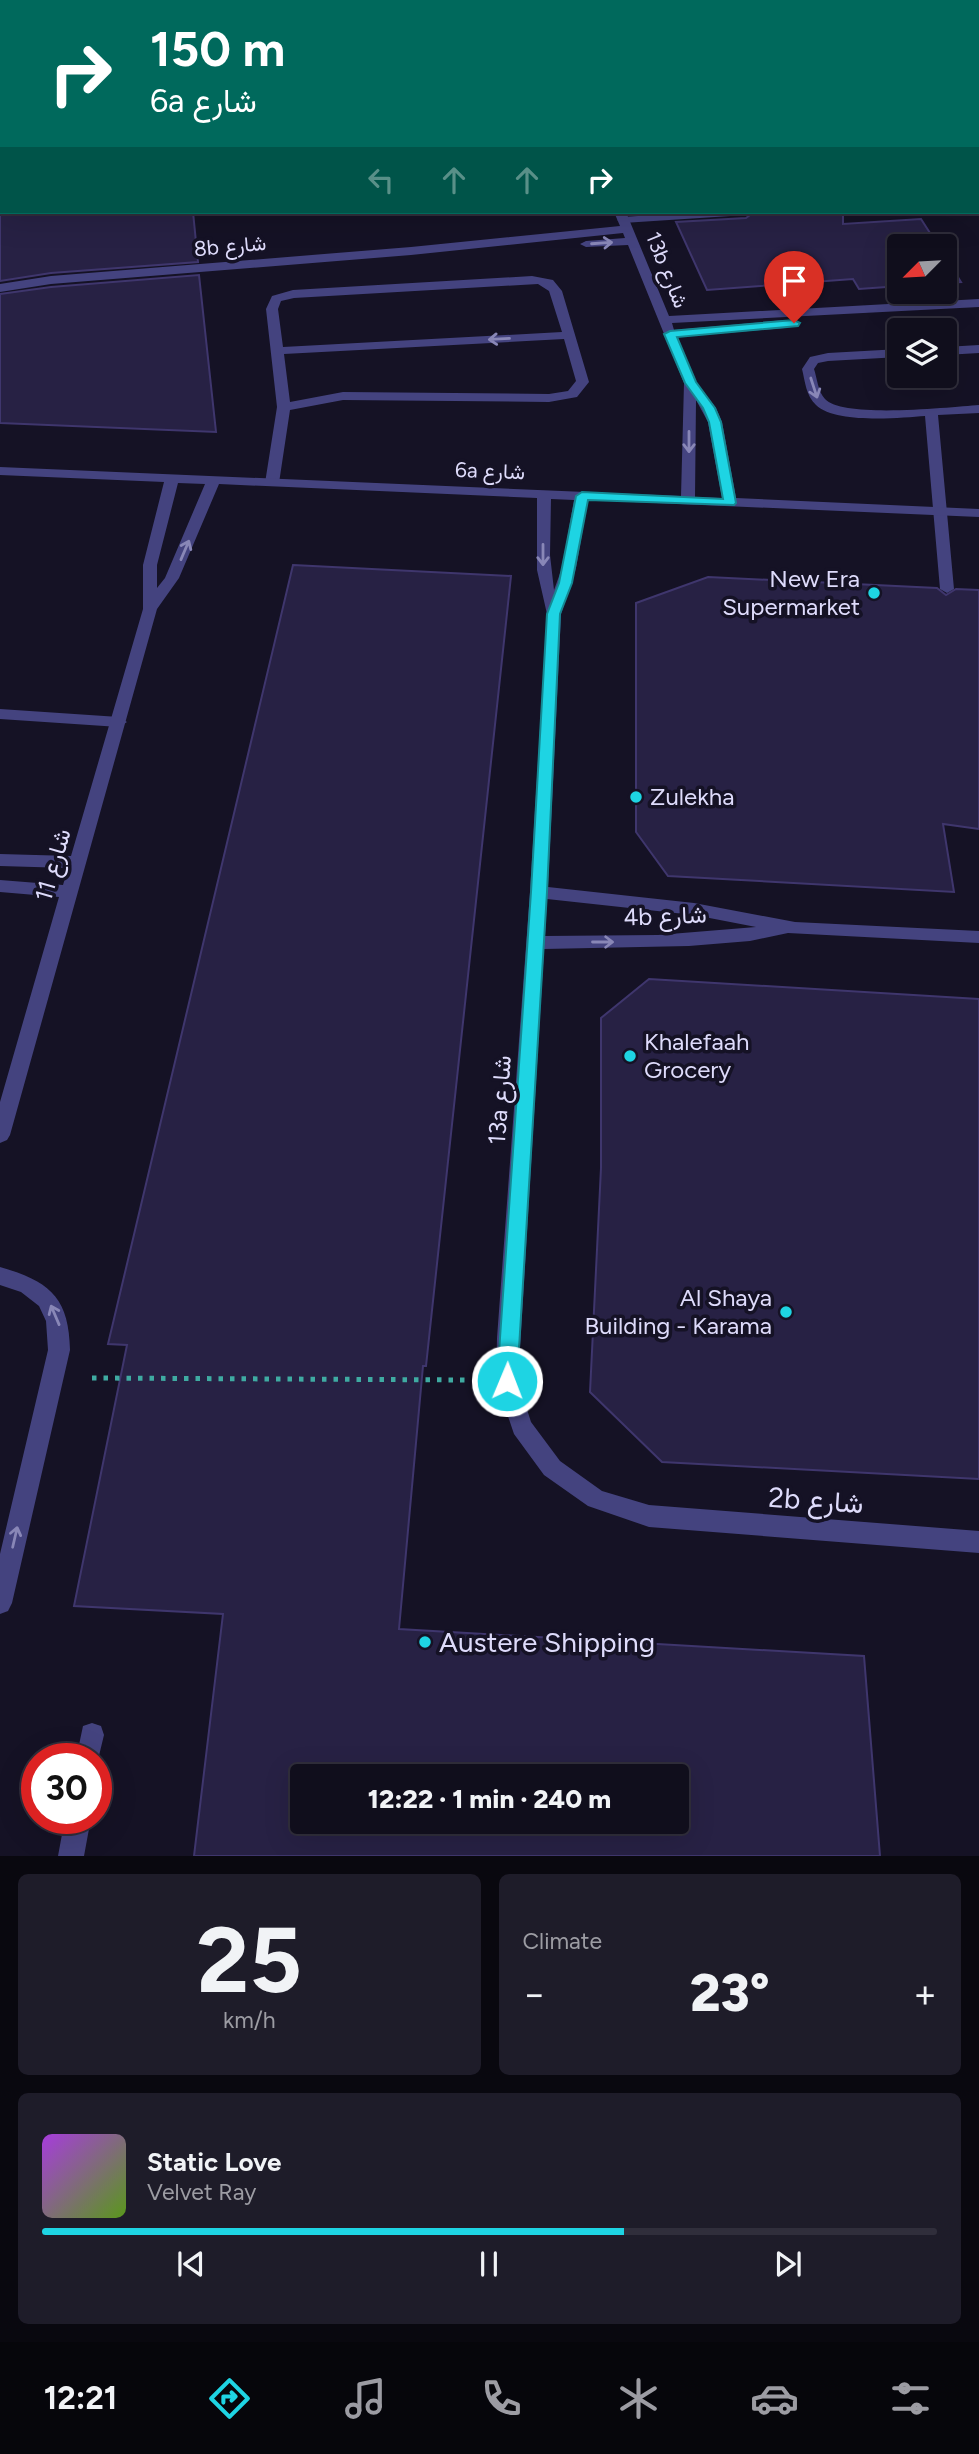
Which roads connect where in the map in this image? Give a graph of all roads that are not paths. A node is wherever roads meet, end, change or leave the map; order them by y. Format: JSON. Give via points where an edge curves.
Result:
{"nodes":[{"id":1,"x":727,"y":214,"type":"edge"},
{"id":2,"x":625,"y":225,"type":"edge"},
{"id":3,"x":0,"y":277,"type":"edge"},
{"id":4,"x":51,"y":279,"type":"junction"},
{"id":5,"x":0,"y":288,"type":"edge"},
{"id":6,"x":979,"y":303,"type":"edge"},
{"id":7,"x":920,"y":308,"type":"junction"},
{"id":8,"x":664,"y":320,"type":"junction"},
{"id":9,"x":670,"y":334,"type":"junction"},
{"id":10,"x":568,"y":335,"type":"junction"},
{"id":11,"x":979,"y":349,"type":"edge"},
{"id":12,"x":957,"y":350,"type":"edge"},
{"id":13,"x":278,"y":351,"type":"junction"},
{"id":14,"x":887,"y":354,"type":"edge"},
{"id":15,"x":690,"y":383,"type":"junction"},
{"id":16,"x":284,"y":407,"type":"junction"},
{"id":17,"x":979,"y":409,"type":"edge"},
{"id":18,"x":931,"y":411,"type":"junction"},
{"id":19,"x":0,"y":471,"type":"edge"},
{"id":20,"x":172,"y":478,"type":"junction"},
{"id":21,"x":214,"y":480,"type":"junction"},
{"id":22,"x":272,"y":483,"type":"junction"},
{"id":23,"x":544,"y":495,"type":"junction"},
{"id":24,"x":582,"y":496,"type":"junction"},
{"id":25,"x":688,"y":501,"type":"junction"},
{"id":26,"x":730,"y":503,"type":"junction"},
{"id":27,"x":939,"y":512,"type":"junction"},
{"id":28,"x":979,"y":513,"type":"edge"},
{"id":29,"x":947,"y":589,"type":"dead end"},
{"id":30,"x":150,"y":609,"type":"junction"},
{"id":31,"x":554,"y":614,"type":"junction"},
{"id":32,"x":0,"y":713,"type":"edge"},
{"id":33,"x":119,"y":722,"type":"junction"},
{"id":34,"x":0,"y":860,"type":"edge"},
{"id":35,"x":79,"y":862,"type":"junction"},
{"id":36,"x":0,"y":886,"type":"edge"},
{"id":37,"x":71,"y":892,"type":"junction"},
{"id":38,"x":539,"y":892,"type":"junction"},
{"id":39,"x":795,"y":928,"type":"junction"},
{"id":40,"x":979,"y":937,"type":"edge"},
{"id":41,"x":535,"y":942,"type":"junction"},
{"id":42,"x":0,"y":1135,"type":"edge"},
{"id":43,"x":0,"y":1276,"type":"edge"},
{"id":44,"x":649,"y":1516,"type":"joint"},
{"id":45,"x":979,"y":1542,"type":"edge"},
{"id":46,"x":0,"y":1603,"type":"edge"},
{"id":47,"x":75,"y":1834,"type":"edge"},
{"id":48,"x":71,"y":1856,"type":"edge"}],
"edges":[{"from":1,"to":2,"type":"street","name":"8b شارع"},
{"from":2,"to":4,"type":"street","name":"8b شارع","via":[[462,252],[411,251]]},
{"from":2,"to":8,"type":"street","name":"13b شارع"},
{"from":3,"to":4,"type":"street","name":"8b شارع"},
{"from":4,"to":5,"type":"street","name":"8b شارع"},
{"from":6,"to":7,"type":"street"},
{"from":7,"to":8,"type":"street"},
{"from":7,"to":9,"type":"street"},
{"from":8,"to":9,"type":"street","name":"13b شارع"},
{"from":9,"to":15,"type":"street","name":"13b شارع"},
{"from":10,"to":13,"type":"street","one_way":true},
{"from":10,"to":13,"type":"street","via":[[555,288],[533,279],[284,295],[272,304]]},
{"from":10,"to":16,"type":"street","via":[[583,382],[572,394],[561,397],[343,396]]},
{"from":11,"to":12,"type":"street"},
{"from":13,"to":16,"type":"street"},
{"from":14,"to":18,"type":"street","one_way":true,"via":[[814,360],[808,369],[816,397],[841,412]]},
{"from":15,"to":25,"type":"street","name":"13b شارع","one_way":true},
{"from":15,"to":26,"type":"street","name":"13b شارع","via":[[715,422]]},
{"from":16,"to":22,"type":"street"},
{"from":17,"to":18,"type":"street"},
{"from":18,"to":27,"type":"street"},
{"from":19,"to":20,"type":"street","name":"6a شارع"},
{"from":20,"to":21,"type":"street","name":"6a شارع"},
{"from":20,"to":30,"type":"street","name":"شارع 11","via":[[150,565]]},
{"from":21,"to":22,"type":"street","name":"6a شارع"},
{"from":30,"to":21,"type":"street","name":"شارع 11","one_way":true,"via":[[173,578]]},
{"from":22,"to":23,"type":"street","name":"6a شارع"},
{"from":23,"to":24,"type":"street","name":"6a شارع"},
{"from":23,"to":31,"type":"street","name":"13a شارع","one_way":true,"via":[[542,567]]},
{"from":24,"to":25,"type":"street","name":"6a شارع"},
{"from":24,"to":31,"type":"street","name":"13a شارع","via":[[566,583]]},
{"from":25,"to":26,"type":"street","name":"6a شارع"},
{"from":26,"to":27,"type":"street","name":"6a شارع"},
{"from":27,"to":28,"type":"street","name":"6a شارع"},
{"from":27,"to":29,"type":"street"},
{"from":30,"to":33,"type":"street","name":"شارع 11"},
{"from":31,"to":38,"type":"street","name":"13a شارع"},
{"from":32,"to":33,"type":"street"},
{"from":33,"to":35,"type":"street","name":"شارع 11"},
{"from":34,"to":35,"type":"street"},
{"from":35,"to":37,"type":"street","name":"شارع 11"},
{"from":36,"to":37,"type":"street"},
{"from":37,"to":42,"type":"street","name":"شارع 11"},
{"from":38,"to":39,"type":"street","name":"4b شارع","via":[[694,909]]},
{"from":38,"to":41,"type":"street","name":"13a شارع"},
{"from":39,"to":40,"type":"street","name":"4b شارع"},
{"from":41,"to":39,"type":"street","name":"4b شارع","one_way":true,"via":[[696,941]]},
{"from":41,"to":44,"type":"street","name":"13a شارع","via":[[507,1381],[522,1427],[552,1468],[596,1499]]},
{"from":46,"to":43,"type":"street","one_way":true,"via":[[59,1350],[60,1326],[52,1305],[36,1289]]},
{"from":44,"to":45,"type":"street","name":"2b شارع"},
{"from":47,"to":48,"type":"street"}]}
